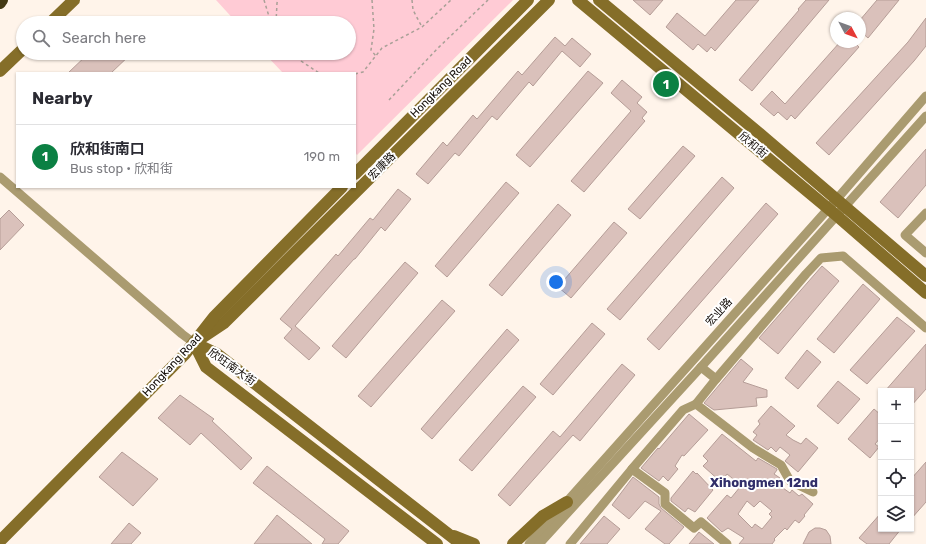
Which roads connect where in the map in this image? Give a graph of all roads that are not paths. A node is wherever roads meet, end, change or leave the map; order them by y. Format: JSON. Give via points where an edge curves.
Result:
{"nodes":[{"id":1,"x":2,"y":0,"type":"edge"},
{"id":2,"x":74,"y":0,"type":"edge"},
{"id":3,"x":528,"y":0,"type":"edge"},
{"id":4,"x":549,"y":0,"type":"edge"},
{"id":5,"x":578,"y":0,"type":"edge"},
{"id":6,"x":599,"y":0,"type":"edge"},
{"id":7,"x":0,"y":3,"type":"edge"},
{"id":8,"x":57,"y":16,"type":"edge"},
{"id":9,"x":646,"y":40,"type":"junction"},
{"id":10,"x":637,"y":49,"type":"junction"},
{"id":11,"x":16,"y":56,"type":"edge"},
{"id":12,"x":0,"y":71,"type":"edge"},
{"id":13,"x":926,"y":96,"type":"edge"},
{"id":14,"x":926,"y":116,"type":"edge"},
{"id":15,"x":766,"y":139,"type":"junction"},
{"id":16,"x":757,"y":149,"type":"junction"},
{"id":17,"x":356,"y":173,"type":"edge"},
{"id":18,"x":0,"y":177,"type":"edge"},
{"id":19,"x":341,"y":188,"type":"edge"},
{"id":20,"x":836,"y":208,"type":"junction"},
{"id":21,"x":926,"y":213,"type":"edge"},
{"id":22,"x":926,"y":253,"type":"edge"},
{"id":23,"x":926,"y":277,"type":"edge"},
{"id":24,"x":910,"y":279,"type":"junction"},
{"id":25,"x":926,"y":292,"type":"edge"},
{"id":26,"x":926,"y":328,"type":"edge"},
{"id":27,"x":194,"y":343,"type":"junction"},
{"id":28,"x":701,"y":367,"type":"junction"},
{"id":29,"x":716,"y":379,"type":"junction"},
{"id":30,"x":696,"y":404,"type":"junction"},
{"id":31,"x":632,"y":469,"type":"junction"},
{"id":32,"x":813,"y":492,"type":"dead end"},
{"id":33,"x":571,"y":502,"type":"junction"},
{"id":34,"x":394,"y":511,"type":"junction"},
{"id":35,"x":448,"y":534,"type":"junction"},
{"id":36,"x":0,"y":541,"type":"edge"},
{"id":37,"x":423,"y":544,"type":"edge"},
{"id":38,"x":437,"y":544,"type":"edge"},
{"id":39,"x":461,"y":544,"type":"edge"},
{"id":40,"x":474,"y":544,"type":"edge"},
{"id":41,"x":513,"y":544,"type":"edge"},
{"id":42,"x":529,"y":544,"type":"edge"},
{"id":43,"x":539,"y":544,"type":"edge"},
{"id":44,"x":570,"y":544,"type":"edge"},
{"id":45,"x":727,"y":544,"type":"edge"}],
"edges":[{"from":1,"to":7,"type":"highway"},
{"from":2,"to":8,"type":"main road"},
{"from":3,"to":17,"type":"main road","name":"Hongkang Road"},
{"from":4,"to":27,"type":"main road","name":"宏康路","via":[[224,323]]},
{"from":5,"to":10,"type":"main road","name":"欣和街"},
{"from":6,"to":9,"type":"main road","name":"欣和街"},
{"from":9,"to":10,"type":"main road","via":[[635,40],[633,44]]},
{"from":9,"to":15,"type":"main road","name":"欣和街"},
{"from":10,"to":16,"type":"main road","name":"欣和街"},
{"from":11,"to":12,"type":"main road"},
{"from":13,"to":20,"type":"street","name":"宏业路"},
{"from":14,"to":20,"type":"street","name":"宏业路"},
{"from":15,"to":16,"type":"main road","via":[[769,146],[764,150]]},
{"from":15,"to":20,"type":"main road","name":"欣和街"},
{"from":16,"to":20,"type":"main road","name":"欣和街"},
{"from":18,"to":27,"type":"street"},
{"from":19,"to":27,"type":"main road","name":"Hongkang Road","via":[[214,317]]},
{"from":20,"to":23,"type":"main road","name":"欣和街"},
{"from":20,"to":24,"type":"main road","name":"欣和街"},
{"from":20,"to":28,"type":"street","name":"宏业路"},
{"from":20,"to":33,"type":"street","name":"宏业路"},
{"from":21,"to":22,"type":"street","via":[[905,235]]},
{"from":23,"to":24,"type":"main road","via":[[911,269],[907,274]]},
{"from":24,"to":25,"type":"main road","name":"欣和街"},
{"from":26,"to":29,"type":"street","via":[[843,256],[821,258]]},
{"from":27,"to":34,"type":"main road","name":"欣旺南大街","via":[[206,367]]},
{"from":27,"to":35,"type":"main road","name":"欣旺南大街","via":[[217,354]]},
{"from":27,"to":36,"type":"main road","name":"Hongkang Road"},
{"from":28,"to":29,"type":"street"},
{"from":28,"to":33,"type":"street","name":"宏业路"},
{"from":29,"to":30,"type":"street"},
{"from":30,"to":31,"type":"street","via":[[682,410]]},
{"from":30,"to":32,"type":"street","via":[[753,448],[781,465],[790,481]]},
{"from":31,"to":44,"type":"street"},
{"from":31,"to":45,"type":"street","via":[[665,493],[664,504],[694,528],[701,522]]},
{"from":33,"to":41,"type":"main road","via":[[543,516]]},
{"from":33,"to":42,"type":"street","name":"宏业路"},
{"from":33,"to":43,"type":"street","name":"宏业路"},
{"from":34,"to":37,"type":"main road"},
{"from":34,"to":38,"type":"main road","name":"欣旺南大街"},
{"from":35,"to":39,"type":"main road","name":"欣旺南大街"},
{"from":35,"to":40,"type":"main road"}]}
